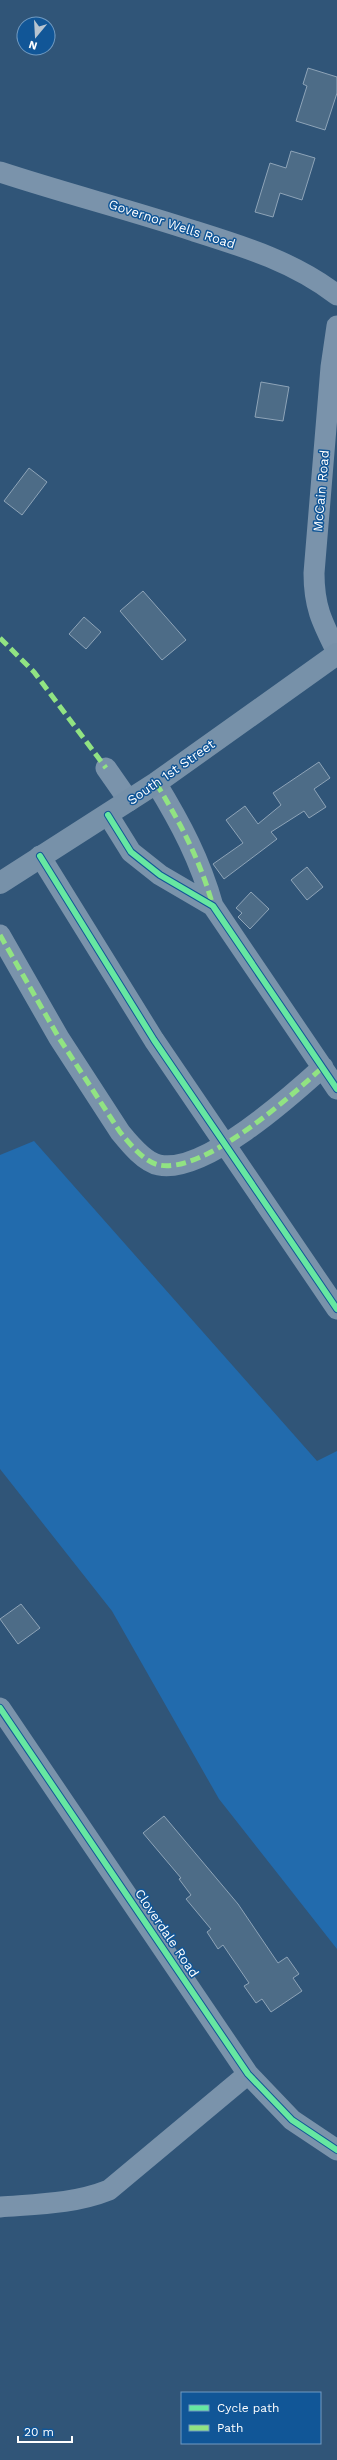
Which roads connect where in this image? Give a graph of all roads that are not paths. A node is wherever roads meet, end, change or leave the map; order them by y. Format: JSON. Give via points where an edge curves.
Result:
{"nodes":[{"id":1,"x":0,"y":172,"type":"edge"},
{"id":2,"x":337,"y":295,"type":"edge"},
{"id":3,"x":337,"y":326,"type":"edge"},
{"id":4,"x":337,"y":653,"type":"edge"},
{"id":5,"x":106,"y":768,"type":"dead end"},
{"id":6,"x":156,"y":783,"type":"junction"},
{"id":7,"x":129,"y":801,"type":"junction"},
{"id":8,"x":108,"y":815,"type":"junction"},
{"id":9,"x":40,"y":856,"type":"junction"},
{"id":10,"x":0,"y":883,"type":"edge"},
{"id":11,"x":213,"y":906,"type":"junction"},
{"id":12,"x":0,"y":935,"type":"edge"},
{"id":13,"x":323,"y":1067,"type":"junction"},
{"id":14,"x":337,"y":1089,"type":"edge"},
{"id":15,"x":226,"y":1143,"type":"junction"},
{"id":16,"x":337,"y":1309,"type":"edge"},
{"id":17,"x":0,"y":1708,"type":"edge"},
{"id":18,"x":248,"y":2074,"type":"junction"},
{"id":19,"x":337,"y":2150,"type":"edge"},
{"id":20,"x":0,"y":2207,"type":"edge"}],
"edges":[{"from":1,"to":2,"type":"street","name":"Governor Wells Road","via":[[131,210],[266,254],[300,270]]},
{"from":3,"to":4,"type":"street","name":"McCain Road","via":[[331,367],[314,598],[322,623]]},
{"from":4,"to":6,"type":"main road","name":"South 1st Street"},
{"from":5,"to":7,"type":"street"},
{"from":6,"to":7,"type":"main road","name":"South 1st Street"},
{"from":6,"to":11,"type":"street","via":[[191,843],[204,874]]},
{"from":7,"to":8,"type":"main road","name":"South 1st Street"},
{"from":8,"to":9,"type":"main road","name":"South 1st Street"},
{"from":8,"to":11,"type":"street","via":[[131,852],[160,875]]},
{"from":9,"to":10,"type":"main road","name":"South 1st Street"},
{"from":9,"to":15,"type":"street","via":[[154,1040]]},
{"from":11,"to":13,"type":"street","via":[[266,988]]},
{"from":12,"to":15,"type":"street","via":[[59,1038],[130,1144],[158,1165],[179,1165]]},
{"from":13,"to":14,"type":"street"},
{"from":13,"to":15,"type":"street","via":[[264,1117]]},
{"from":15,"to":16,"type":"street","via":[[281,1230]]},
{"from":17,"to":18,"type":"street","name":"Cloverdale Road"},
{"from":18,"to":19,"type":"street","name":"Cloverdale Road","via":[[292,2120]]},
{"from":18,"to":20,"type":"street","via":[[109,2190],[70,2202]]}]}
